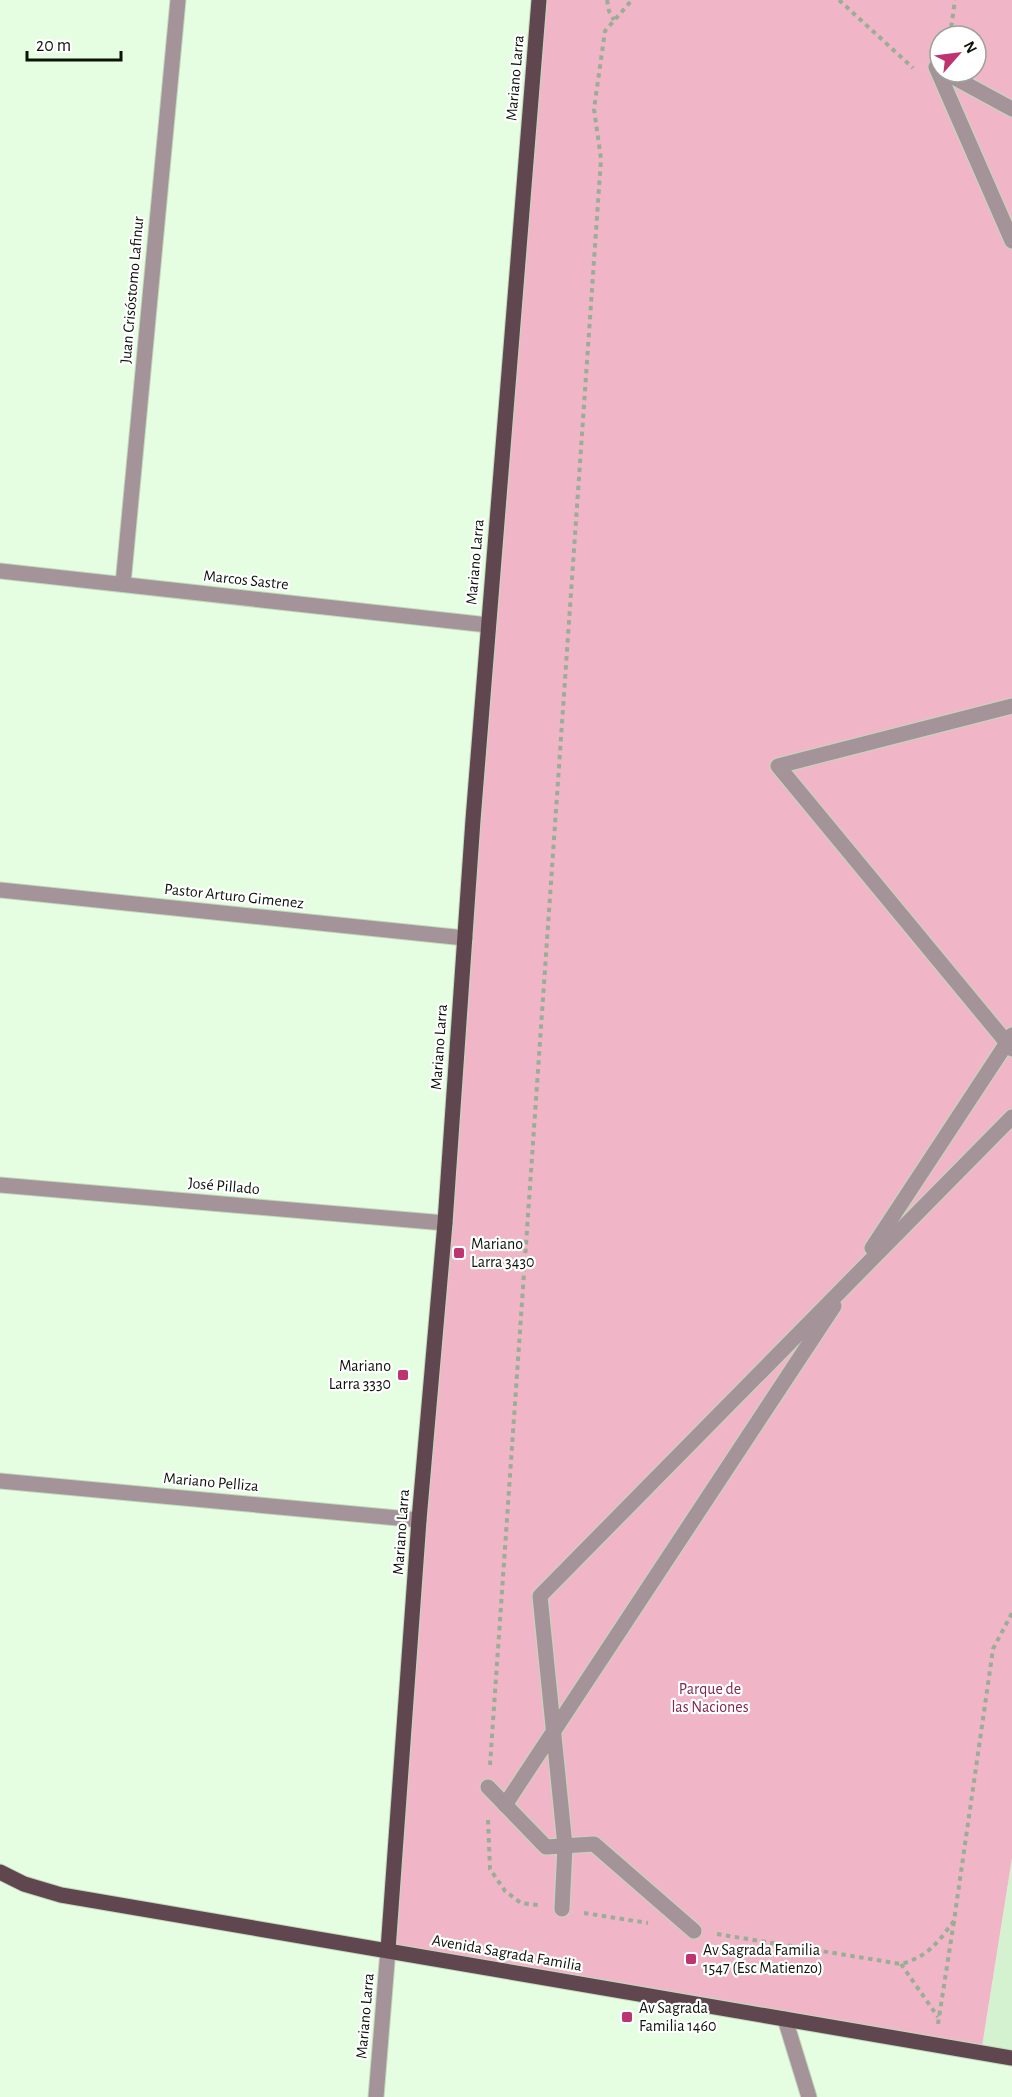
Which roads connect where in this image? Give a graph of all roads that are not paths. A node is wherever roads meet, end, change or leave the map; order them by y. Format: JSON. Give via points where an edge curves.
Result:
{"nodes":[{"id":1,"x":178,"y":0,"type":"edge"},
{"id":2,"x":539,"y":0,"type":"edge"},
{"id":3,"x":946,"y":84,"type":"edge"},
{"id":4,"x":966,"y":84,"type":"edge"},
{"id":5,"x":1012,"y":109,"type":"edge"},
{"id":6,"x":1012,"y":241,"type":"edge"},
{"id":7,"x":0,"y":571,"type":"edge"},
{"id":8,"x":123,"y":584,"type":"junction"},
{"id":9,"x":488,"y":625,"type":"junction"},
{"id":10,"x":1012,"y":706,"type":"edge"},
{"id":11,"x":0,"y":890,"type":"edge"},
{"id":12,"x":465,"y":938,"type":"junction"},
{"id":13,"x":1010,"y":1042,"type":"edge"},
{"id":14,"x":1012,"y":1117,"type":"edge"},
{"id":15,"x":0,"y":1185,"type":"edge"},
{"id":16,"x":445,"y":1223,"type":"junction"},
{"id":17,"x":854,"y":1276,"type":"junction"},
{"id":18,"x":0,"y":1481,"type":"edge"},
{"id":19,"x":419,"y":1520,"type":"junction"},
{"id":20,"x":554,"y":1732,"type":"junction"},
{"id":21,"x":488,"y":1787,"type":"road end"},
{"id":22,"x":505,"y":1805,"type":"junction"},
{"id":23,"x":565,"y":1846,"type":"junction"},
{"id":24,"x":0,"y":1872,"type":"edge"},
{"id":25,"x":562,"y":1909,"type":"road end"},
{"id":26,"x":694,"y":1931,"type":"road end"},
{"id":27,"x":388,"y":1950,"type":"junction"},
{"id":28,"x":784,"y":2019,"type":"junction"},
{"id":29,"x":1012,"y":2058,"type":"edge"},
{"id":30,"x":376,"y":2097,"type":"edge"},
{"id":31,"x":809,"y":2097,"type":"edge"}],
"edges":[{"from":1,"to":8,"type":"street","name":"Juan Crisóstomo Lafinur"},
{"from":2,"to":9,"type":"main road","name":"Mariano Larra"},
{"from":3,"to":6,"type":"street"},
{"from":4,"to":5,"type":"street"},
{"from":7,"to":8,"type":"street","name":"Marcos Sastre"},
{"from":8,"to":9,"type":"street","name":"Marcos Sastre"},
{"from":9,"to":12,"type":"main road","name":"Mariano Larra"},
{"from":10,"to":13,"type":"street","via":[[778,766]]},
{"from":11,"to":12,"type":"street","name":"Pastor Arturo Gimenez"},
{"from":12,"to":16,"type":"main road","name":"Mariano Larra"},
{"from":13,"to":17,"type":"street"},
{"from":14,"to":17,"type":"street"},
{"from":15,"to":16,"type":"street","name":"José Pillado"},
{"from":16,"to":19,"type":"main road","name":"Mariano Larra"},
{"from":17,"to":20,"type":"street"},
{"from":17,"to":20,"type":"street","via":[[540,1596]]},
{"from":18,"to":19,"type":"street","name":"Mariano Pelliza"},
{"from":19,"to":27,"type":"main road","name":"Mariano Larra"},
{"from":20,"to":22,"type":"street"},
{"from":20,"to":23,"type":"street"},
{"from":21,"to":22,"type":"street"},
{"from":22,"to":23,"type":"street","via":[[546,1847]]},
{"from":23,"to":25,"type":"street"},
{"from":23,"to":26,"type":"street","via":[[594,1844]]},
{"from":24,"to":27,"type":"main road","name":"Avenida Sagrada Familia","via":[[61,1895]]},
{"from":27,"to":28,"type":"main road","name":"Avenida Sagrada Familia"},
{"from":27,"to":30,"type":"street","name":"Mariano Larra"},
{"from":28,"to":29,"type":"main road","name":"Avenida Sagrada Familia"},
{"from":28,"to":31,"type":"street"}]}
